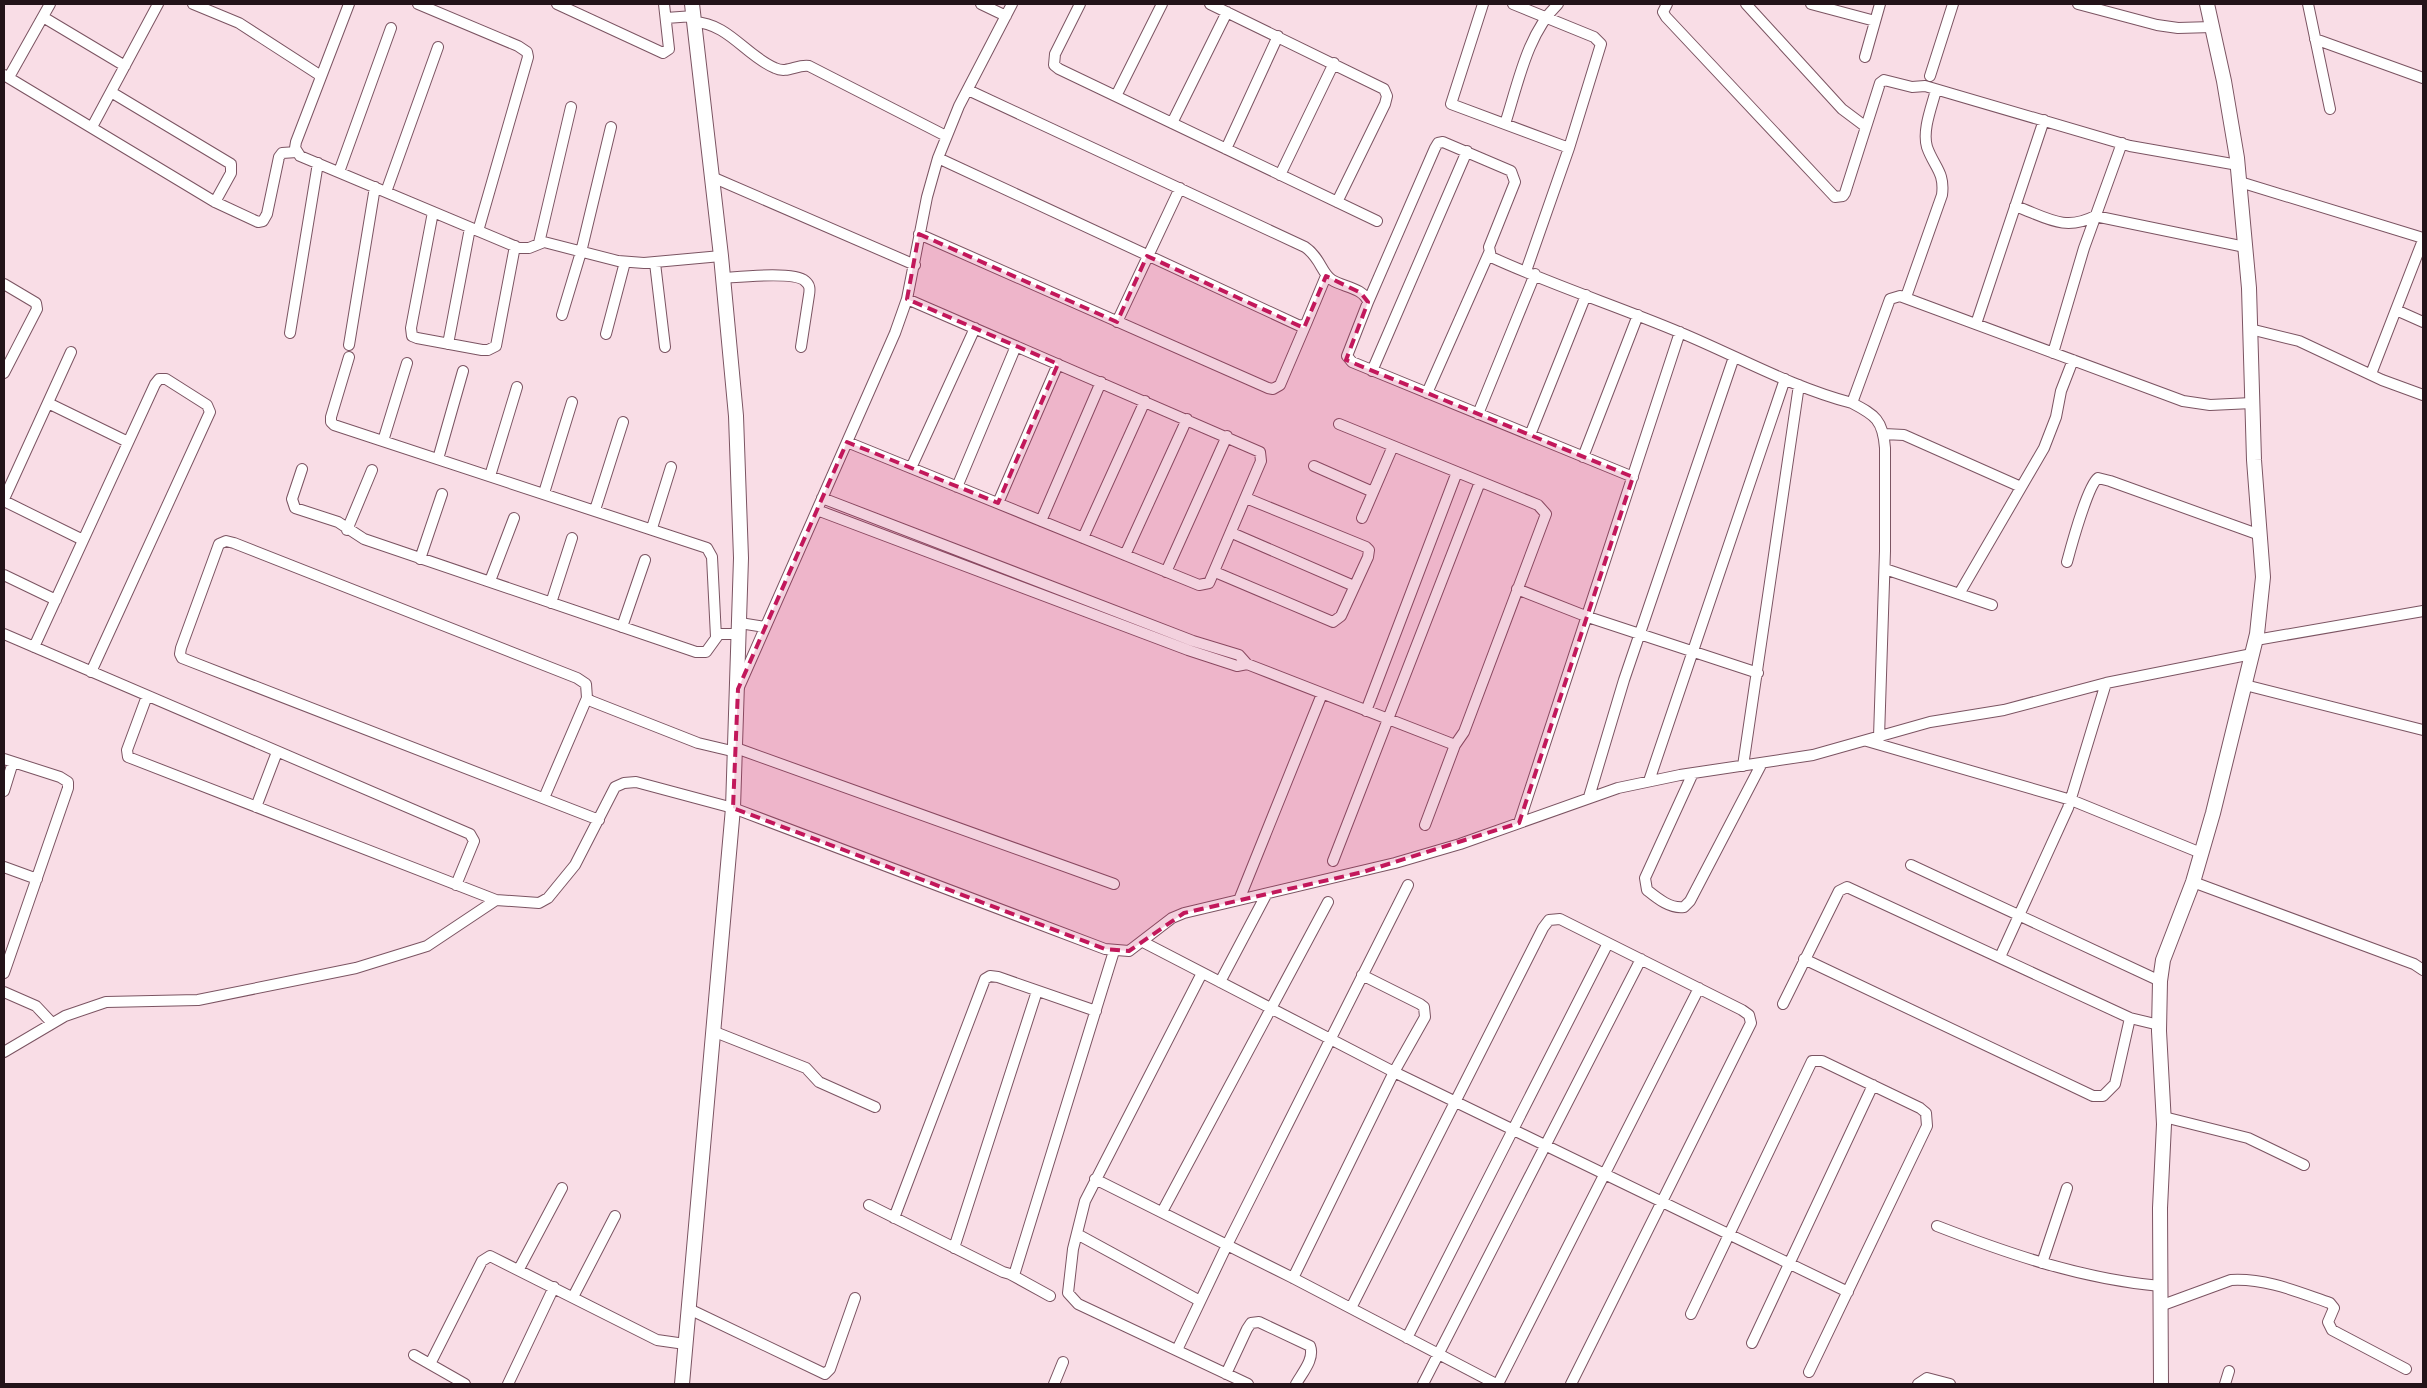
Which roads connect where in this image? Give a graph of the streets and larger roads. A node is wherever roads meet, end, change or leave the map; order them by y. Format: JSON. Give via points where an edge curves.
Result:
{"nodes":[{"id":1,"x":50,"y":4,"type":"edge"},
{"id":2,"x":158,"y":4,"type":"edge"},
{"id":3,"x":194,"y":4,"type":"edge"},
{"id":4,"x":349,"y":4,"type":"edge"},
{"id":5,"x":418,"y":4,"type":"edge"},
{"id":6,"x":557,"y":4,"type":"edge"},
{"id":7,"x":664,"y":4,"type":"edge"},
{"id":8,"x":981,"y":4,"type":"edge"},
{"id":9,"x":1012,"y":4,"type":"edge"},
{"id":10,"x":1080,"y":4,"type":"edge"},
{"id":11,"x":1162,"y":4,"type":"edge"},
{"id":12,"x":1210,"y":4,"type":"edge"},
{"id":13,"x":1482,"y":4,"type":"edge"},
{"id":14,"x":1513,"y":4,"type":"edge"},
{"id":15,"x":1558,"y":4,"type":"edge"},
{"id":16,"x":1667,"y":4,"type":"edge"},
{"id":17,"x":1746,"y":4,"type":"edge"},
{"id":18,"x":1811,"y":4,"type":"edge"},
{"id":19,"x":1880,"y":4,"type":"edge"},
{"id":20,"x":1953,"y":4,"type":"edge"},
{"id":21,"x":2078,"y":4,"type":"edge"},
{"id":22,"x":2207,"y":4,"type":"edge"},
{"id":23,"x":2308,"y":4,"type":"edge"},
{"id":24,"x":1227,"y":12,"type":"junction"},
{"id":25,"x":692,"y":15,"type":"edge"},
{"id":26,"x":1006,"y":16,"type":"junction"},
{"id":27,"x":1546,"y":16,"type":"junction"},
{"id":28,"x":43,"y":17,"type":"junction"},
{"id":29,"x":670,"y":18,"type":"junction"},
{"id":30,"x":1875,"y":21,"type":"junction"},
{"id":31,"x":2212,"y":27,"type":"junction"},
{"id":32,"x":391,"y":28,"type":"dead end"},
{"id":33,"x":1278,"y":36,"type":"junction"},
{"id":34,"x":2315,"y":39,"type":"junction"},
{"id":35,"x":438,"y":47,"type":"dead end"},
{"id":36,"x":1864,"y":58,"type":"dead end"},
{"id":37,"x":1334,"y":63,"type":"junction"},
{"id":38,"x":125,"y":66,"type":"junction"},
{"id":39,"x":6,"y":76,"type":"edge"},
{"id":40,"x":321,"y":76,"type":"junction"},
{"id":41,"x":1930,"y":76,"type":"dead end"},
{"id":42,"x":2423,"y":78,"type":"edge"},
{"id":43,"x":968,"y":90,"type":"junction"},
{"id":44,"x":1936,"y":90,"type":"junction"},
{"id":45,"x":111,"y":92,"type":"junction"},
{"id":46,"x":1116,"y":96,"type":"junction"},
{"id":47,"x":571,"y":107,"type":"dead end"},
{"id":48,"x":2330,"y":109,"type":"dead end"},
{"id":49,"x":2044,"y":120,"type":"junction"},
{"id":50,"x":1172,"y":123,"type":"junction"},
{"id":51,"x":1505,"y":124,"type":"junction"},
{"id":52,"x":92,"y":127,"type":"junction"},
{"id":53,"x":611,"y":127,"type":"dead end"},
{"id":54,"x":1866,"y":127,"type":"junction"},
{"id":55,"x":946,"y":136,"type":"junction"},
{"id":56,"x":2122,"y":144,"type":"junction"},
{"id":57,"x":1569,"y":148,"type":"junction"},
{"id":58,"x":1226,"y":149,"type":"junction"},
{"id":59,"x":1467,"y":151,"type":"junction"},
{"id":60,"x":297,"y":152,"type":"junction"},
{"id":61,"x":938,"y":158,"type":"junction"},
{"id":62,"x":318,"y":163,"type":"junction"},
{"id":63,"x":2238,"y":165,"type":"junction"},
{"id":64,"x":339,"y":172,"type":"junction"},
{"id":65,"x":1280,"y":175,"type":"junction"},
{"id":66,"x":712,"y":177,"type":"junction"},
{"id":67,"x":2240,"y":182,"type":"junction"},
{"id":68,"x":374,"y":187,"type":"junction"},
{"id":69,"x":1180,"y":188,"type":"junction"},
{"id":70,"x":386,"y":192,"type":"junction"},
{"id":71,"x":215,"y":202,"type":"junction"},
{"id":72,"x":1337,"y":202,"type":"junction"},
{"id":73,"x":2016,"y":206,"type":"junction"},
{"id":74,"x":433,"y":212,"type":"junction"},
{"id":75,"x":2095,"y":216,"type":"junction"},
{"id":76,"x":1377,"y":221,"type":"dead end"},
{"id":77,"x":474,"y":230,"type":"junction"},
{"id":78,"x":919,"y":234,"type":"junction"},
{"id":79,"x":2423,"y":240,"type":"edge"},
{"id":80,"x":540,"y":243,"type":"junction"},
{"id":81,"x":515,"y":246,"type":"junction"},
{"id":82,"x":2245,"y":247,"type":"junction"},
{"id":83,"x":581,"y":252,"type":"junction"},
{"id":84,"x":1489,"y":253,"type":"junction"},
{"id":85,"x":718,"y":256,"type":"junction"},
{"id":86,"x":1148,"y":256,"type":"junction"},
{"id":87,"x":625,"y":262,"type":"junction"},
{"id":88,"x":655,"y":263,"type":"junction"},
{"id":89,"x":914,"y":264,"type":"junction"},
{"id":90,"x":1530,"y":272,"type":"junction"},
{"id":91,"x":1326,"y":276,"type":"junction"},
{"id":92,"x":723,"y":278,"type":"junction"},
{"id":93,"x":4,"y":284,"type":"edge"},
{"id":94,"x":1586,"y":295,"type":"junction"},
{"id":95,"x":1906,"y":297,"type":"junction"},
{"id":96,"x":907,"y":299,"type":"junction"},
{"id":97,"x":1368,"y":302,"type":"junction"},
{"id":98,"x":2396,"y":310,"type":"junction"},
{"id":99,"x":562,"y":315,"type":"dead end"},
{"id":100,"x":1638,"y":315,"type":"junction"},
{"id":101,"x":1117,"y":322,"type":"junction"},
{"id":102,"x":2423,"y":322,"type":"edge"},
{"id":103,"x":1306,"y":324,"type":"junction"},
{"id":104,"x":1976,"y":324,"type":"junction"},
{"id":105,"x":975,"y":328,"type":"junction"},
{"id":106,"x":2250,"y":329,"type":"junction"},
{"id":107,"x":1680,"y":332,"type":"junction"},
{"id":108,"x":290,"y":333,"type":"dead end"},
{"id":109,"x":606,"y":334,"type":"dead end"},
{"id":110,"x":448,"y":344,"type":"junction"},
{"id":111,"x":349,"y":345,"type":"dead end"},
{"id":112,"x":1016,"y":346,"type":"junction"},
{"id":113,"x":664,"y":347,"type":"dead end"},
{"id":114,"x":801,"y":347,"type":"dead end"},
{"id":115,"x":71,"y":352,"type":"dead end"},
{"id":116,"x":2053,"y":353,"type":"junction"},
{"id":117,"x":348,"y":357,"type":"dead end"},
{"id":118,"x":1734,"y":357,"type":"junction"},
{"id":119,"x":2073,"y":360,"type":"junction"},
{"id":120,"x":407,"y":363,"type":"dead end"},
{"id":121,"x":1058,"y":364,"type":"junction"},
{"id":122,"x":463,"y":371,"type":"dead end"},
{"id":123,"x":1372,"y":371,"type":"junction"},
{"id":124,"x":4,"y":373,"type":"edge"},
{"id":125,"x":2371,"y":374,"type":"junction"},
{"id":126,"x":1785,"y":380,"type":"junction"},
{"id":127,"x":1101,"y":382,"type":"junction"},
{"id":128,"x":1799,"y":385,"type":"junction"},
{"id":129,"x":517,"y":387,"type":"dead end"},
{"id":130,"x":1427,"y":393,"type":"junction"},
{"id":131,"x":2423,"y":395,"type":"edge"},
{"id":132,"x":1145,"y":401,"type":"junction"},
{"id":133,"x":572,"y":402,"type":"dead end"},
{"id":134,"x":1852,"y":402,"type":"junction"},
{"id":135,"x":48,"y":403,"type":"junction"},
{"id":136,"x":2252,"y":403,"type":"junction"},
{"id":137,"x":1478,"y":414,"type":"junction"},
{"id":138,"x":1187,"y":419,"type":"junction"},
{"id":139,"x":623,"y":422,"type":"dead end"},
{"id":140,"x":1339,"y":424,"type":"dead end"},
{"id":141,"x":1884,"y":434,"type":"junction"},
{"id":142,"x":1530,"y":435,"type":"junction"},
{"id":143,"x":1227,"y":436,"type":"junction"},
{"id":144,"x":383,"y":440,"type":"junction"},
{"id":145,"x":128,"y":442,"type":"junction"},
{"id":146,"x":846,"y":442,"type":"junction"},
{"id":147,"x":1393,"y":446,"type":"junction"},
{"id":148,"x":1583,"y":457,"type":"junction"},
{"id":149,"x":438,"y":459,"type":"junction"},
{"id":150,"x":1314,"y":466,"type":"dead end"},
{"id":151,"x":671,"y":467,"type":"dead end"},
{"id":152,"x":911,"y":468,"type":"junction"},
{"id":153,"x":302,"y":469,"type":"dead end"},
{"id":154,"x":372,"y":470,"type":"dead end"},
{"id":155,"x":1457,"y":472,"type":"junction"},
{"id":156,"x":490,"y":476,"type":"junction"},
{"id":157,"x":1633,"y":478,"type":"junction"},
{"id":158,"x":1480,"y":482,"type":"junction"},
{"id":159,"x":957,"y":487,"type":"junction"},
{"id":160,"x":2021,"y":487,"type":"junction"},
{"id":161,"x":1373,"y":492,"type":"junction"},
{"id":162,"x":544,"y":493,"type":"junction"},
{"id":163,"x":442,"y":494,"type":"dead end"},
{"id":164,"x":822,"y":498,"type":"junction"},
{"id":165,"x":1246,"y":498,"type":"junction"},
{"id":166,"x":4,"y":500,"type":"edge"},
{"id":167,"x":998,"y":504,"type":"junction"},
{"id":168,"x":595,"y":510,"type":"junction"},
{"id":169,"x":817,"y":510,"type":"junction"},
{"id":170,"x":514,"y":518,"type":"dead end"},
{"id":171,"x":1362,"y":518,"type":"dead end"},
{"id":172,"x":1040,"y":521,"type":"junction"},
{"id":173,"x":652,"y":528,"type":"junction"},
{"id":174,"x":347,"y":530,"type":"junction"},
{"id":175,"x":1232,"y":533,"type":"junction"},
{"id":176,"x":2260,"y":535,"type":"junction"},
{"id":177,"x":572,"y":538,"type":"dead end"},
{"id":178,"x":927,"y":538,"type":"junction"},
{"id":179,"x":1083,"y":538,"type":"junction"},
{"id":180,"x":83,"y":540,"type":"junction"},
{"id":181,"x":922,"y":550,"type":"junction"},
{"id":182,"x":1125,"y":555,"type":"junction"},
{"id":183,"x":420,"y":559,"type":"junction"},
{"id":184,"x":645,"y":560,"type":"dead end"},
{"id":185,"x":2067,"y":562,"type":"dead end"},
{"id":186,"x":994,"y":564,"type":"junction"},
{"id":187,"x":1885,"y":569,"type":"junction"},
{"id":188,"x":1166,"y":572,"type":"junction"},
{"id":189,"x":1215,"y":572,"type":"junction"},
{"id":190,"x":989,"y":574,"type":"junction"},
{"id":191,"x":4,"y":575,"type":"edge"},
{"id":192,"x":490,"y":581,"type":"junction"},
{"id":193,"x":1354,"y":586,"type":"junction"},
{"id":194,"x":1062,"y":589,"type":"junction"},
{"id":195,"x":1517,"y":589,"type":"junction"},
{"id":196,"x":1959,"y":594,"type":"junction"},
{"id":197,"x":56,"y":600,"type":"junction"},
{"id":198,"x":1056,"y":600,"type":"junction"},
{"id":199,"x":551,"y":603,"type":"junction"},
{"id":200,"x":1992,"y":605,"type":"dead end"},
{"id":201,"x":2423,"y":611,"type":"edge"},
{"id":202,"x":1588,"y":617,"type":"junction"},
{"id":203,"x":1125,"y":620,"type":"junction"},
{"id":204,"x":622,"y":627,"type":"junction"},
{"id":205,"x":765,"y":628,"type":"junction"},
{"id":206,"x":730,"y":632,"type":"junction"},
{"id":207,"x":4,"y":634,"type":"edge"},
{"id":208,"x":1640,"y":634,"type":"junction"},
{"id":209,"x":2256,"y":640,"type":"junction"},
{"id":210,"x":34,"y":647,"type":"junction"},
{"id":211,"x":1694,"y":652,"type":"junction"},
{"id":212,"x":2252,"y":654,"type":"junction"},
{"id":213,"x":91,"y":672,"type":"junction"},
{"id":214,"x":1758,"y":674,"type":"junction"},
{"id":215,"x":2106,"y":683,"type":"junction"},
{"id":216,"x":2244,"y":684,"type":"junction"},
{"id":217,"x":738,"y":690,"type":"junction"},
{"id":218,"x":1322,"y":694,"type":"junction"},
{"id":219,"x":147,"y":696,"type":"junction"},
{"id":220,"x":587,"y":698,"type":"junction"},
{"id":221,"x":1366,"y":711,"type":"junction"},
{"id":222,"x":1388,"y":719,"type":"junction"},
{"id":223,"x":2423,"y":730,"type":"edge"},
{"id":224,"x":1880,"y":737,"type":"junction"},
{"id":225,"x":1866,"y":741,"type":"junction"},
{"id":226,"x":1455,"y":745,"type":"junction"},
{"id":227,"x":733,"y":750,"type":"junction"},
{"id":228,"x":278,"y":752,"type":"junction"},
{"id":229,"x":8,"y":760,"type":"edge"},
{"id":230,"x":1762,"y":763,"type":"junction"},
{"id":231,"x":1743,"y":766,"type":"junction"},
{"id":232,"x":1693,"y":773,"type":"junction"},
{"id":233,"x":1649,"y":781,"type":"junction"},
{"id":234,"x":4,"y":791,"type":"edge"},
{"id":235,"x":544,"y":798,"type":"junction"},
{"id":236,"x":1589,"y":798,"type":"junction"},
{"id":237,"x":2071,"y":800,"type":"junction"},
{"id":238,"x":256,"y":807,"type":"junction"},
{"id":239,"x":729,"y":807,"type":"junction"},
{"id":240,"x":599,"y":820,"type":"junction"},
{"id":241,"x":1519,"y":823,"type":"junction"},
{"id":242,"x":1425,"y":825,"type":"dead end"},
{"id":243,"x":2202,"y":853,"type":"junction"},
{"id":244,"x":1333,"y":861,"type":"dead end"},
{"id":245,"x":1911,"y":865,"type":"dead end"},
{"id":246,"x":4,"y":867,"type":"edge"},
{"id":247,"x":37,"y":879,"type":"junction"},
{"id":248,"x":2193,"y":882,"type":"junction"},
{"id":249,"x":1114,"y":884,"type":"dead end"},
{"id":250,"x":1408,"y":884,"type":"dead end"},
{"id":251,"x":456,"y":885,"type":"junction"},
{"id":252,"x":1266,"y":895,"type":"junction"},
{"id":253,"x":496,"y":900,"type":"junction"},
{"id":254,"x":1239,"y":900,"type":"junction"},
{"id":255,"x":1328,"y":902,"type":"dead end"},
{"id":256,"x":2019,"y":916,"type":"junction"},
{"id":257,"x":1143,"y":942,"type":"junction"},
{"id":258,"x":1608,"y":943,"type":"junction"},
{"id":259,"x":1114,"y":951,"type":"junction"},
{"id":260,"x":2000,"y":957,"type":"junction"},
{"id":261,"x":1804,"y":958,"type":"junction"},
{"id":262,"x":1641,"y":959,"type":"junction"},
{"id":263,"x":2423,"y":970,"type":"edge"},
{"id":264,"x":4,"y":973,"type":"edge"},
{"id":265,"x":1202,"y":973,"type":"junction"},
{"id":266,"x":1362,"y":975,"type":"junction"},
{"id":267,"x":2160,"y":981,"type":"junction"},
{"id":268,"x":1220,"y":982,"type":"junction"},
{"id":269,"x":1699,"y":988,"type":"junction"},
{"id":270,"x":1037,"y":991,"type":"junction"},
{"id":271,"x":4,"y":992,"type":"edge"},
{"id":272,"x":1783,"y":1004,"type":"dead end"},
{"id":273,"x":1270,"y":1008,"type":"junction"},
{"id":274,"x":1096,"y":1011,"type":"junction"},
{"id":275,"x":2130,"y":1018,"type":"junction"},
{"id":276,"x":59,"y":1020,"type":"junction"},
{"id":277,"x":2159,"y":1025,"type":"junction"},
{"id":278,"x":714,"y":1032,"type":"junction"},
{"id":279,"x":1329,"y":1039,"type":"junction"},
{"id":280,"x":4,"y":1052,"type":"edge"},
{"id":281,"x":1394,"y":1072,"type":"junction"},
{"id":282,"x":1873,"y":1085,"type":"junction"},
{"id":283,"x":1456,"y":1102,"type":"junction"},
{"id":284,"x":875,"y":1107,"type":"dead end"},
{"id":285,"x":2164,"y":1117,"type":"junction"},
{"id":286,"x":1514,"y":1130,"type":"junction"},
{"id":287,"x":1546,"y":1146,"type":"junction"},
{"id":288,"x":2304,"y":1165,"type":"dead end"},
{"id":289,"x":1604,"y":1175,"type":"junction"},
{"id":290,"x":1095,"y":1179,"type":"junction"},
{"id":291,"x":562,"y":1188,"type":"dead end"},
{"id":292,"x":2067,"y":1188,"type":"dead end"},
{"id":293,"x":1662,"y":1202,"type":"junction"},
{"id":294,"x":869,"y":1206,"type":"dead end"},
{"id":295,"x":1162,"y":1212,"type":"junction"},
{"id":296,"x":614,"y":1216,"type":"dead end"},
{"id":297,"x":894,"y":1218,"type":"junction"},
{"id":298,"x":1937,"y":1226,"type":"dead end"},
{"id":299,"x":1076,"y":1234,"type":"junction"},
{"id":300,"x":1730,"y":1235,"type":"junction"},
{"id":301,"x":1226,"y":1245,"type":"junction"},
{"id":302,"x":954,"y":1248,"type":"junction"},
{"id":303,"x":2042,"y":1263,"type":"junction"},
{"id":304,"x":1791,"y":1264,"type":"junction"},
{"id":305,"x":519,"y":1269,"type":"junction"},
{"id":306,"x":1010,"y":1274,"type":"junction"},
{"id":307,"x":1293,"y":1278,"type":"junction"},
{"id":308,"x":2160,"y":1286,"type":"junction"},
{"id":309,"x":554,"y":1287,"type":"junction"},
{"id":310,"x":1848,"y":1292,"type":"junction"},
{"id":311,"x":1050,"y":1296,"type":"dead end"},
{"id":312,"x":573,"y":1297,"type":"junction"},
{"id":313,"x":854,"y":1298,"type":"dead end"},
{"id":314,"x":1200,"y":1301,"type":"junction"},
{"id":315,"x":2160,"y":1306,"type":"junction"},
{"id":316,"x":1351,"y":1308,"type":"junction"},
{"id":317,"x":689,"y":1309,"type":"junction"},
{"id":318,"x":1691,"y":1314,"type":"dead end"},
{"id":319,"x":1407,"y":1338,"type":"junction"},
{"id":320,"x":676,"y":1344,"type":"junction"},
{"id":321,"x":1752,"y":1344,"type":"dead end"},
{"id":322,"x":1177,"y":1350,"type":"junction"},
{"id":323,"x":414,"y":1355,"type":"dead end"},
{"id":324,"x":1438,"y":1355,"type":"junction"},
{"id":325,"x":1063,"y":1362,"type":"dead end"},
{"id":326,"x":430,"y":1364,"type":"junction"},
{"id":327,"x":2406,"y":1369,"type":"dead end"},
{"id":328,"x":2229,"y":1371,"type":"dead end"},
{"id":329,"x":1809,"y":1372,"type":"dead end"},
{"id":330,"x":1226,"y":1374,"type":"junction"},
{"id":331,"x":684,"y":1383,"type":"edge"},
{"id":332,"x":465,"y":1384,"type":"edge"},
{"id":333,"x":508,"y":1384,"type":"edge"},
{"id":334,"x":1054,"y":1384,"type":"edge"},
{"id":335,"x":1248,"y":1384,"type":"edge"},
{"id":336,"x":1296,"y":1384,"type":"edge"},
{"id":337,"x":1423,"y":1384,"type":"edge"},
{"id":338,"x":1497,"y":1384,"type":"edge"},
{"id":339,"x":1571,"y":1384,"type":"edge"},
{"id":340,"x":1918,"y":1384,"type":"edge"},
{"id":341,"x":1950,"y":1384,"type":"edge"},
{"id":342,"x":2161,"y":1384,"type":"edge"},
{"id":343,"x":2225,"y":1384,"type":"edge"}],
"edges":[{"from":1,"to":28,"type":"street"},
{"from":2,"to":38,"type":"street"},
{"from":3,"to":40,"type":"street","via":[[239,23]]},
{"from":4,"to":40,"type":"street"},
{"from":5,"to":77,"type":"street","via":[[527,52]]},
{"from":6,"to":29,"type":"street","via":[[663,53],[669,49]]},
{"from":7,"to":29,"type":"street"},
{"from":8,"to":26,"type":"street"},
{"from":9,"to":26,"type":"street"},
{"from":10,"to":46,"type":"street","via":[[1054,65]]},
{"from":11,"to":46,"type":"street"},
{"from":12,"to":24,"type":"street"},
{"from":13,"to":51,"type":"street","via":[[1451,104]]},
{"from":14,"to":27,"type":"street"},
{"from":15,"to":27,"type":"street"},
{"from":16,"to":54,"type":"street","via":[[1663,12],[1666,17],[1835,197],[1840,198],[1845,193]]},
{"from":17,"to":54,"type":"street","via":[[1842,110]]},
{"from":18,"to":30,"type":"street"},
{"from":19,"to":30,"type":"street"},
{"from":20,"to":41,"type":"street"},
{"from":21,"to":31,"type":"street","via":[[2157,25]]},
{"from":22,"to":31,"type":"street"},
{"from":23,"to":34,"type":"street"},
{"from":24,"to":33,"type":"street"},
{"from":24,"to":50,"type":"street"},
{"from":25,"to":29,"type":"street"},
{"from":25,"to":55,"type":"street","via":[[736,39],[773,67],[785,70],[809,66]]},
{"from":25,"to":66,"type":"street"},
{"from":26,"to":43,"type":"street"},
{"from":27,"to":51,"type":"street","via":[[1534,36]]},
{"from":27,"to":57,"type":"street","via":[[1594,37],[1601,44]]},
{"from":28,"to":38,"type":"street"},
{"from":28,"to":39,"type":"street"},
{"from":30,"to":36,"type":"street"},
{"from":31,"to":63,"type":"street"},
{"from":32,"to":64,"type":"street"},
{"from":33,"to":37,"type":"street"},
{"from":33,"to":58,"type":"street"},
{"from":34,"to":42,"type":"street"},
{"from":34,"to":48,"type":"street"},
{"from":35,"to":70,"type":"street"},
{"from":37,"to":65,"type":"street"},
{"from":37,"to":72,"type":"street","via":[[1378,84],[1387,96]]},
{"from":38,"to":45,"type":"street"},
{"from":39,"to":52,"type":"street"},
{"from":40,"to":60,"type":"street","via":[[296,142]]},
{"from":43,"to":55,"type":"street"},
{"from":43,"to":69,"type":"street"},
{"from":44,"to":49,"type":"street"},
{"from":44,"to":54,"type":"street","via":[[1881,81]]},
{"from":44,"to":95,"type":"street","via":[[1926,140],[1943,180],[1942,195]]},
{"from":45,"to":52,"type":"street"},
{"from":45,"to":71,"type":"street","via":[[231,164],[231,173]]},
{"from":46,"to":50,"type":"street"},
{"from":47,"to":80,"type":"street"},
{"from":49,"to":56,"type":"street"},
{"from":49,"to":73,"type":"street"},
{"from":50,"to":58,"type":"street"},
{"from":51,"to":57,"type":"street"},
{"from":52,"to":71,"type":"street"},
{"from":53,"to":83,"type":"street"},
{"from":55,"to":61,"type":"street"},
{"from":56,"to":63,"type":"street"},
{"from":56,"to":75,"type":"street"},
{"from":57,"to":90,"type":"street"},
{"from":58,"to":65,"type":"street"},
{"from":59,"to":84,"type":"street","via":[[1511,171],[1515,176]]},
{"from":59,"to":97,"type":"street","via":[[1438,143]]},
{"from":59,"to":123,"type":"street"},
{"from":60,"to":62,"type":"street"},
{"from":60,"to":71,"type":"street","via":[[279,156],[263,221],[252,221]]},
{"from":61,"to":78,"type":"street"},
{"from":61,"to":86,"type":"street"},
{"from":62,"to":64,"type":"street"},
{"from":62,"to":108,"type":"street"},
{"from":63,"to":67,"type":"street"},
{"from":64,"to":68,"type":"street"},
{"from":65,"to":72,"type":"street"},
{"from":66,"to":85,"type":"street"},
{"from":66,"to":89,"type":"street"},
{"from":67,"to":79,"type":"street"},
{"from":67,"to":82,"type":"street"},
{"from":68,"to":70,"type":"street"},
{"from":68,"to":111,"type":"street"},
{"from":69,"to":86,"type":"street"},
{"from":69,"to":91,"type":"street","via":[[1306,247],[1320,260]]},
{"from":70,"to":74,"type":"street"},
{"from":72,"to":76,"type":"street"},
{"from":73,"to":75,"type":"street","via":[[2066,224],[2081,224]]},
{"from":73,"to":104,"type":"street"},
{"from":74,"to":77,"type":"street"},
{"from":74,"to":110,"type":"street","via":[[411,332],[417,338]]},
{"from":75,"to":82,"type":"street"},
{"from":75,"to":116,"type":"street"},
{"from":77,"to":81,"type":"street"},
{"from":77,"to":110,"type":"street"},
{"from":78,"to":89,"type":"street"},
{"from":78,"to":101,"type":"street"},
{"from":79,"to":98,"type":"street"},
{"from":80,"to":81,"type":"street","via":[[524,248]]},
{"from":80,"to":83,"type":"street","via":[[550,242]]},
{"from":81,"to":110,"type":"street","via":[[496,346],[482,350]]},
{"from":82,"to":106,"type":"street"},
{"from":83,"to":87,"type":"street"},
{"from":83,"to":99,"type":"street"},
{"from":84,"to":90,"type":"street","via":[[1491,257]]},
{"from":84,"to":130,"type":"street"},
{"from":85,"to":88,"type":"street"},
{"from":85,"to":92,"type":"street"},
{"from":86,"to":101,"type":"street"},
{"from":86,"to":103,"type":"street","via":[[1292,324]]},
{"from":87,"to":88,"type":"street"},
{"from":87,"to":109,"type":"street"},
{"from":88,"to":113,"type":"street"},
{"from":89,"to":96,"type":"street"},
{"from":90,"to":94,"type":"street"},
{"from":90,"to":137,"type":"street"},
{"from":91,"to":97,"type":"street","via":[[1361,293]]},
{"from":91,"to":103,"type":"street"},
{"from":92,"to":114,"type":"street","via":[[791,276],[806,281],[810,287]]},
{"from":92,"to":206,"type":"street","via":[[740,475]]},
{"from":93,"to":124,"type":"street","via":[[36,303],[37,309]]},
{"from":94,"to":100,"type":"street"},
{"from":94,"to":142,"type":"street"},
{"from":95,"to":104,"type":"street"},
{"from":95,"to":134,"type":"street","via":[[1890,299]]},
{"from":96,"to":105,"type":"street"},
{"from":96,"to":146,"type":"street"},
{"from":97,"to":123,"type":"street","via":[[1347,356],[1352,362]]},
{"from":98,"to":102,"type":"street"},
{"from":98,"to":125,"type":"street"},
{"from":100,"to":107,"type":"street"},
{"from":100,"to":148,"type":"street"},
{"from":101,"to":103,"type":"street","via":[[1274,389],[1280,385]]},
{"from":104,"to":116,"type":"street"},
{"from":105,"to":112,"type":"street"},
{"from":105,"to":152,"type":"street"},
{"from":106,"to":125,"type":"street","via":[[2299,340]]},
{"from":106,"to":136,"type":"street"},
{"from":107,"to":118,"type":"street"},
{"from":107,"to":157,"type":"street"},
{"from":112,"to":121,"type":"street"},
{"from":112,"to":159,"type":"street"},
{"from":115,"to":135,"type":"street"},
{"from":116,"to":119,"type":"street"},
{"from":117,"to":144,"type":"street","via":[[331,422]]},
{"from":118,"to":126,"type":"street"},
{"from":118,"to":208,"type":"street"},
{"from":119,"to":136,"type":"street","via":[[2183,401],[2210,405]]},
{"from":119,"to":160,"type":"street","via":[[2044,448]]},
{"from":120,"to":144,"type":"street"},
{"from":121,"to":127,"type":"street"},
{"from":121,"to":167,"type":"street"},
{"from":122,"to":149,"type":"street"},
{"from":123,"to":130,"type":"street"},
{"from":125,"to":131,"type":"street"},
{"from":126,"to":128,"type":"street"},
{"from":126,"to":211,"type":"street"},
{"from":127,"to":132,"type":"street"},
{"from":127,"to":172,"type":"street"},
{"from":128,"to":134,"type":"street"},
{"from":128,"to":214,"type":"street"},
{"from":129,"to":156,"type":"street"},
{"from":130,"to":137,"type":"street"},
{"from":132,"to":138,"type":"street"},
{"from":132,"to":179,"type":"street"},
{"from":133,"to":162,"type":"street"},
{"from":134,"to":141,"type":"street","via":[[1874,415]]},
{"from":135,"to":145,"type":"street"},
{"from":135,"to":166,"type":"street"},
{"from":136,"to":176,"type":"street"},
{"from":137,"to":142,"type":"street"},
{"from":138,"to":143,"type":"street"},
{"from":138,"to":182,"type":"street"},
{"from":139,"to":168,"type":"street"},
{"from":140,"to":147,"type":"street"},
{"from":141,"to":160,"type":"street","via":[[1904,435]]},
{"from":141,"to":187,"type":"street"},
{"from":142,"to":148,"type":"street"},
{"from":143,"to":165,"type":"street","via":[[1255,448],[1262,456]]},
{"from":143,"to":188,"type":"street"},
{"from":144,"to":149,"type":"street"},
{"from":145,"to":180,"type":"street"},
{"from":145,"to":213,"type":"street","via":[[158,379],[170,381],[210,408]]},
{"from":146,"to":152,"type":"street"},
{"from":146,"to":164,"type":"street"},
{"from":147,"to":155,"type":"street"},
{"from":147,"to":161,"type":"street"},
{"from":148,"to":157,"type":"street"},
{"from":149,"to":156,"type":"street"},
{"from":150,"to":161,"type":"street"},
{"from":151,"to":173,"type":"street"},
{"from":152,"to":159,"type":"street"},
{"from":153,"to":174,"type":"street","via":[[292,499],[295,508],[330,518]]},
{"from":154,"to":174,"type":"street"},
{"from":155,"to":158,"type":"street"},
{"from":155,"to":221,"type":"street"},
{"from":156,"to":162,"type":"street"},
{"from":157,"to":202,"type":"street"},
{"from":158,"to":195,"type":"street","via":[[1538,505],[1546,514]]},
{"from":158,"to":222,"type":"street"},
{"from":159,"to":167,"type":"street"},
{"from":160,"to":196,"type":"street"},
{"from":161,"to":171,"type":"street"},
{"from":162,"to":168,"type":"street"},
{"from":163,"to":183,"type":"street"},
{"from":164,"to":169,"type":"street"},
{"from":164,"to":178,"type":"street"},
{"from":165,"to":175,"type":"street"},
{"from":165,"to":193,"type":"street","via":[[1369,550]]},
{"from":166,"to":180,"type":"street"},
{"from":167,"to":172,"type":"street"},
{"from":168,"to":173,"type":"street"},
{"from":169,"to":181,"type":"street"},
{"from":169,"to":205,"type":"street"},
{"from":170,"to":192,"type":"street"},
{"from":172,"to":179,"type":"street"},
{"from":173,"to":206,"type":"street","via":[[701,544],[711,552]]},
{"from":174,"to":183,"type":"street","via":[[364,540]]},
{"from":175,"to":189,"type":"street"},
{"from":175,"to":193,"type":"street"},
{"from":176,"to":185,"type":"street","via":[[2098,478],[2087,498]]},
{"from":176,"to":209,"type":"street","via":[[2263,577]]},
{"from":177,"to":199,"type":"street"},
{"from":178,"to":181,"type":"street"},
{"from":178,"to":186,"type":"street"},
{"from":179,"to":182,"type":"street"},
{"from":180,"to":197,"type":"street"},
{"from":181,"to":190,"type":"street"},
{"from":182,"to":188,"type":"street"},
{"from":183,"to":192,"type":"street"},
{"from":184,"to":204,"type":"street"},
{"from":186,"to":190,"type":"street"},
{"from":186,"to":194,"type":"street"},
{"from":187,"to":196,"type":"street"},
{"from":187,"to":224,"type":"street"},
{"from":188,"to":189,"type":"street","via":[[1205,585]]},
{"from":189,"to":193,"type":"street","via":[[1333,622],[1340,616]]},
{"from":190,"to":198,"type":"street"},
{"from":191,"to":197,"type":"street"},
{"from":192,"to":199,"type":"street"},
{"from":194,"to":198,"type":"street"},
{"from":194,"to":203,"type":"street"},
{"from":195,"to":202,"type":"street"},
{"from":195,"to":226,"type":"street","via":[[1464,732]]},
{"from":196,"to":200,"type":"street"},
{"from":197,"to":210,"type":"street"},
{"from":198,"to":203,"type":"street"},
{"from":199,"to":204,"type":"street"},
{"from":201,"to":209,"type":"street"},
{"from":202,"to":208,"type":"street"},
{"from":202,"to":241,"type":"street"},
{"from":203,"to":218,"type":"street","via":[[1237,666],[1247,664]]},
{"from":204,"to":206,"type":"street","via":[[702,654]]},
{"from":205,"to":206,"type":"street"},
{"from":205,"to":217,"type":"street"},
{"from":206,"to":217,"type":"street"},
{"from":207,"to":210,"type":"street"},
{"from":208,"to":211,"type":"street"},
{"from":208,"to":236,"type":"street"},
{"from":209,"to":212,"type":"street"},
{"from":210,"to":213,"type":"street"},
{"from":211,"to":214,"type":"street"},
{"from":211,"to":233,"type":"street"},
{"from":212,"to":215,"type":"street"},
{"from":212,"to":216,"type":"street"},
{"from":213,"to":219,"type":"street"},
{"from":214,"to":231,"type":"street"},
{"from":215,"to":224,"type":"street","via":[[2004,710],[1930,722]]},
{"from":215,"to":237,"type":"street"},
{"from":216,"to":223,"type":"street"},
{"from":216,"to":243,"type":"street"},
{"from":217,"to":227,"type":"street"},
{"from":218,"to":221,"type":"street"},
{"from":218,"to":254,"type":"street"},
{"from":219,"to":228,"type":"street"},
{"from":219,"to":238,"type":"street","via":[[126,750],[128,757]]},
{"from":220,"to":227,"type":"street","via":[[715,748]]},
{"from":220,"to":235,"type":"street"},
{"from":220,"to":235,"type":"street","via":[[586,684],[577,678],[253,550],[226,541],[219,544],[215,552],[181,648],[182,658]]},
{"from":221,"to":222,"type":"street"},
{"from":222,"to":226,"type":"street"},
{"from":222,"to":244,"type":"street"},
{"from":224,"to":225,"type":"street"},
{"from":225,"to":230,"type":"street","via":[[1813,755]]},
{"from":225,"to":237,"type":"street"},
{"from":226,"to":242,"type":"street"},
{"from":227,"to":239,"type":"street"},
{"from":227,"to":249,"type":"street"},
{"from":228,"to":238,"type":"street"},
{"from":228,"to":251,"type":"street","via":[[470,834],[474,841]]},
{"from":229,"to":234,"type":"street"},
{"from":229,"to":247,"type":"street","via":[[68,782]]},
{"from":230,"to":231,"type":"street"},
{"from":230,"to":232,"type":"street","via":[[1690,901],[1678,908],[1647,890],[1645,878]]},
{"from":231,"to":232,"type":"street"},
{"from":232,"to":233,"type":"street"},
{"from":233,"to":236,"type":"street"},
{"from":235,"to":240,"type":"street"},
{"from":236,"to":241,"type":"street"},
{"from":237,"to":243,"type":"street"},
{"from":237,"to":256,"type":"street"},
{"from":238,"to":251,"type":"street"},
{"from":239,"to":240,"type":"street","via":[[636,782],[624,783],[609,795]]},
{"from":239,"to":259,"type":"street"},
{"from":239,"to":278,"type":"street"},
{"from":240,"to":253,"type":"street","via":[[575,865],[548,898],[539,903]]},
{"from":241,"to":252,"type":"street","via":[[1404,860]]},
{"from":243,"to":248,"type":"street"},
{"from":245,"to":256,"type":"street"},
{"from":246,"to":247,"type":"street"},
{"from":247,"to":264,"type":"street"},
{"from":248,"to":263,"type":"street"},
{"from":248,"to":267,"type":"street","via":[[2163,960]]},
{"from":250,"to":266,"type":"street"},
{"from":251,"to":253,"type":"street"},
{"from":252,"to":254,"type":"street"},
{"from":252,"to":268,"type":"street"},
{"from":253,"to":276,"type":"street","via":[[428,946],[356,968],[198,1000],[106,1002]]},
{"from":254,"to":257,"type":"street","via":[[1172,918]]},
{"from":255,"to":273,"type":"street"},
{"from":256,"to":260,"type":"street"},
{"from":256,"to":267,"type":"street"},
{"from":257,"to":259,"type":"street","via":[[1129,951]]},
{"from":257,"to":265,"type":"street"},
{"from":258,"to":262,"type":"street"},
{"from":258,"to":283,"type":"street","via":[[1560,919],[1550,920],[1543,928]]},
{"from":258,"to":286,"type":"street"},
{"from":259,"to":274,"type":"street"},
{"from":260,"to":261,"type":"street","via":[[1847,887],[1838,891]]},
{"from":260,"to":275,"type":"street"},
{"from":261,"to":272,"type":"street"},
{"from":261,"to":275,"type":"street","via":[[2093,1096],[2103,1096],[2115,1084]]},
{"from":262,"to":269,"type":"street"},
{"from":262,"to":287,"type":"street"},
{"from":265,"to":268,"type":"street"},
{"from":265,"to":290,"type":"street"},
{"from":266,"to":279,"type":"street"},
{"from":266,"to":281,"type":"street","via":[[1424,1007],[1425,1017]]},
{"from":267,"to":277,"type":"street"},
{"from":268,"to":273,"type":"street"},
{"from":269,"to":289,"type":"street"},
{"from":269,"to":293,"type":"street","via":[[1742,1010],[1749,1015],[1751,1023]]},
{"from":270,"to":274,"type":"street"},
{"from":270,"to":297,"type":"street","via":[[998,977],[985,979]]},
{"from":270,"to":302,"type":"street"},
{"from":271,"to":276,"type":"street"},
{"from":273,"to":279,"type":"street"},
{"from":273,"to":295,"type":"street"},
{"from":274,"to":306,"type":"street","via":[[1018,1267]]},
{"from":275,"to":277,"type":"street"},
{"from":276,"to":280,"type":"street"},
{"from":277,"to":285,"type":"street"},
{"from":278,"to":284,"type":"street","via":[[806,1068],[819,1082]]},
{"from":278,"to":317,"type":"street"},
{"from":279,"to":281,"type":"street"},
{"from":279,"to":301,"type":"street"},
{"from":281,"to":283,"type":"street"},
{"from":281,"to":307,"type":"street"},
{"from":282,"to":300,"type":"street","via":[[1822,1061],[1812,1061]]},
{"from":282,"to":304,"type":"street"},
{"from":282,"to":310,"type":"street","via":[[1920,1108],[1928,1118]]},
{"from":283,"to":286,"type":"street"},
{"from":283,"to":316,"type":"street"},
{"from":285,"to":288,"type":"street","via":[[2248,1138]]},
{"from":285,"to":308,"type":"street"},
{"from":286,"to":287,"type":"street"},
{"from":286,"to":319,"type":"street"},
{"from":287,"to":289,"type":"street"},
{"from":287,"to":324,"type":"street"},
{"from":289,"to":293,"type":"street"},
{"from":289,"to":338,"type":"street"},
{"from":290,"to":295,"type":"street"},
{"from":290,"to":299,"type":"street"},
{"from":291,"to":305,"type":"street"},
{"from":292,"to":303,"type":"street"},
{"from":293,"to":300,"type":"street"},
{"from":293,"to":339,"type":"street"},
{"from":294,"to":297,"type":"street"},
{"from":295,"to":301,"type":"street"},
{"from":296,"to":312,"type":"street"},
{"from":297,"to":302,"type":"street"},
{"from":298,"to":303,"type":"street","via":[[2014,1256]]},
{"from":299,"to":314,"type":"street"},
{"from":299,"to":322,"type":"street","via":[[1068,1285],[1071,1298]]},
{"from":300,"to":304,"type":"street"},
{"from":300,"to":318,"type":"street"},
{"from":301,"to":307,"type":"street"},
{"from":301,"to":314,"type":"street"},
{"from":302,"to":306,"type":"street"},
{"from":303,"to":308,"type":"street","via":[[2128,1283]]},
{"from":304,"to":310,"type":"street"},
{"from":304,"to":321,"type":"street"},
{"from":305,"to":309,"type":"street"},
{"from":305,"to":326,"type":"street","via":[[495,1257],[486,1257],[482,1261]]},
{"from":306,"to":311,"type":"street"},
{"from":307,"to":316,"type":"street"},
{"from":308,"to":315,"type":"street"},
{"from":309,"to":312,"type":"street"},
{"from":309,"to":333,"type":"street"},
{"from":310,"to":329,"type":"street"},
{"from":312,"to":320,"type":"street"},
{"from":313,"to":317,"type":"street","via":[[830,1369],[825,1374]]},
{"from":314,"to":322,"type":"street"},
{"from":315,"to":327,"type":"street","via":[[2231,1280],[2274,1284],[2330,1302],[2334,1308],[2328,1322],[2332,1330]]},
{"from":315,"to":342,"type":"street"},
{"from":316,"to":319,"type":"street"},
{"from":317,"to":320,"type":"street"},
{"from":319,"to":324,"type":"street"},
{"from":320,"to":331,"type":"street"},
{"from":322,"to":330,"type":"street"},
{"from":323,"to":326,"type":"street"},
{"from":324,"to":337,"type":"street"},
{"from":324,"to":338,"type":"street"},
{"from":325,"to":334,"type":"street"},
{"from":326,"to":332,"type":"street"},
{"from":328,"to":343,"type":"street"},
{"from":330,"to":335,"type":"street"},
{"from":330,"to":336,"type":"street","via":[[1247,1329],[1252,1323],[1259,1322],[1310,1346],[1310,1359]]},
{"from":340,"to":341,"type":"street","via":[[1927,1378]]}]}
